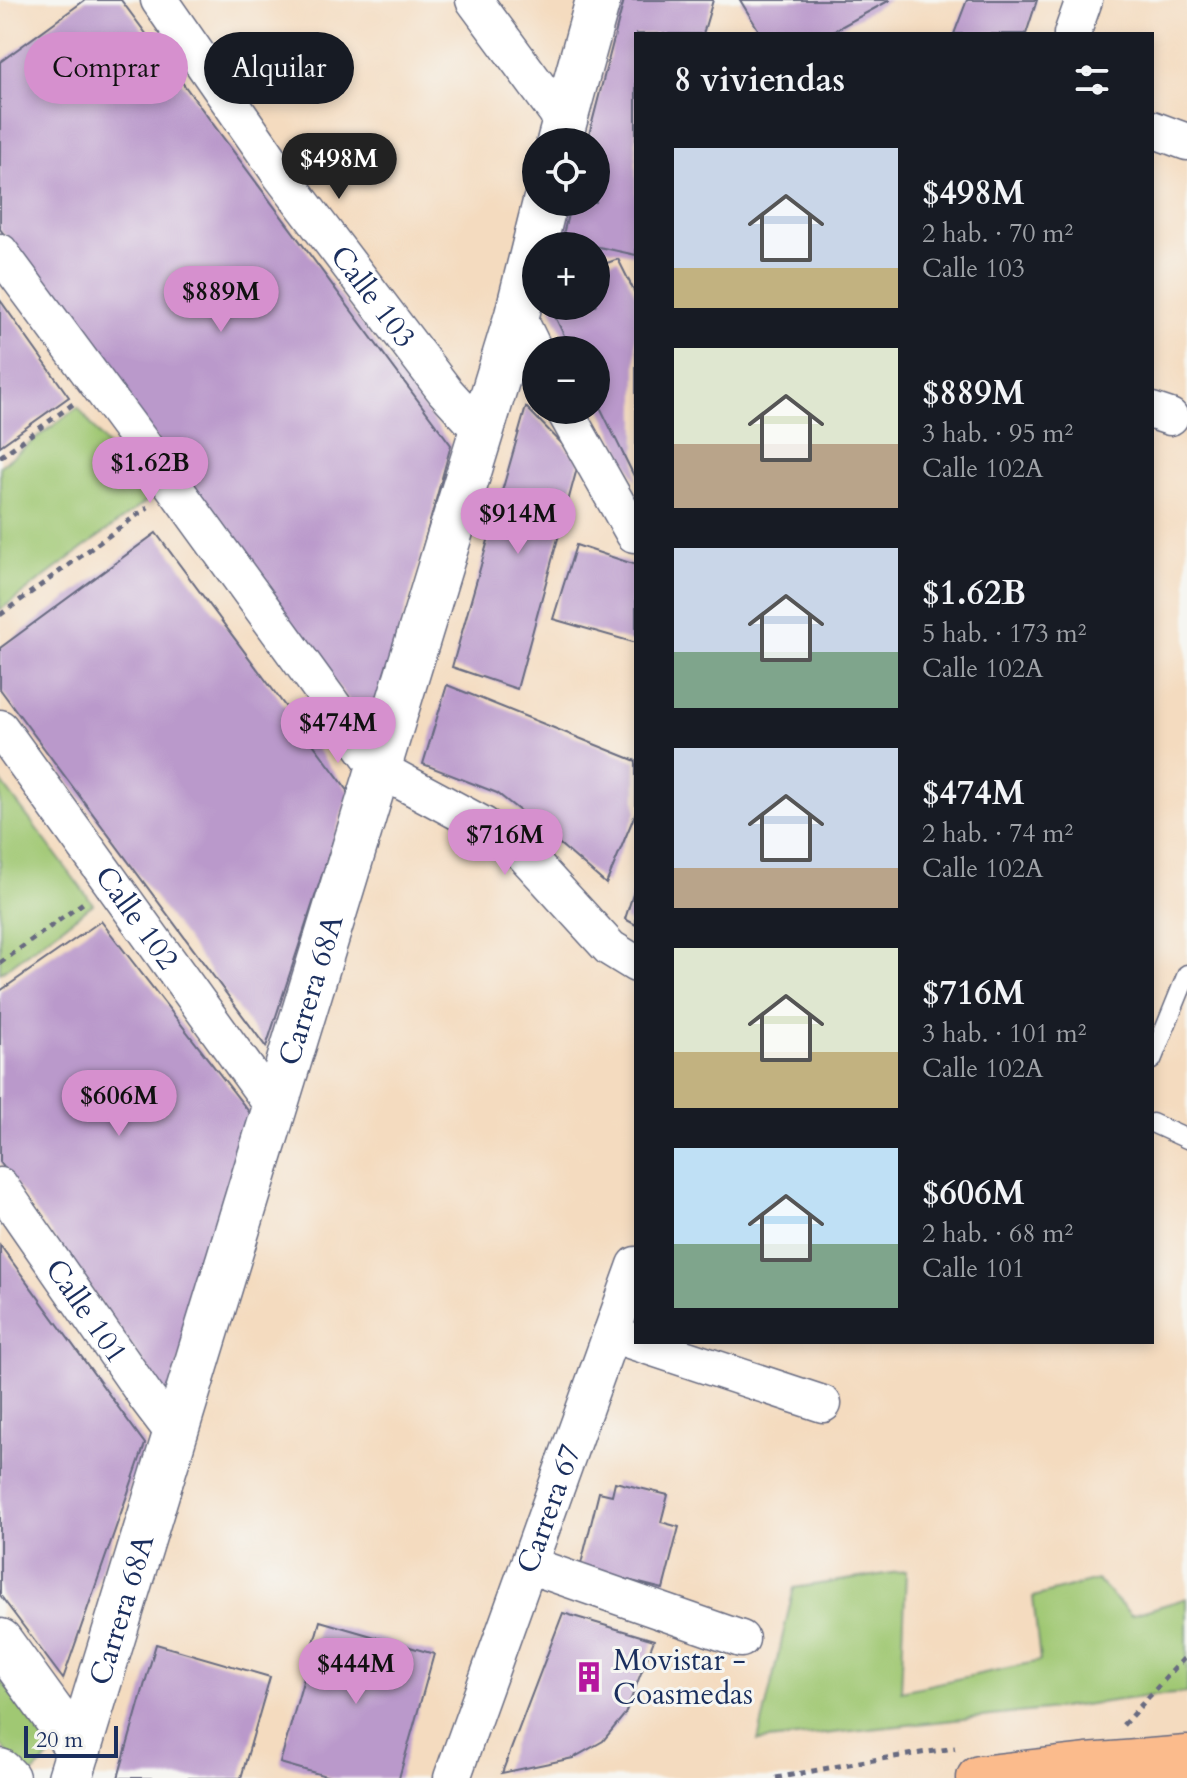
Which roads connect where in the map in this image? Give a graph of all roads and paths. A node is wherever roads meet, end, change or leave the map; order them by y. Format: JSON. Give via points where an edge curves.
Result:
{"nodes":[{"id":1,"x":159,"y":0,"type":"edge"},
{"id":2,"x":474,"y":0,"type":"edge"},
{"id":3,"x":598,"y":0,"type":"edge"},
{"id":4,"x":1084,"y":0,"type":"edge"},
{"id":5,"x":1073,"y":32,"type":"edge"},
{"id":6,"x":559,"y":128,"type":"edge"},
{"id":7,"x":563,"y":128,"type":"edge"},
{"id":8,"x":1154,"y":130,"type":"edge"},
{"id":9,"x":1187,"y":142,"type":"edge"},
{"id":10,"x":542,"y":216,"type":"edge"},
{"id":11,"x":0,"y":252,"type":"edge"},
{"id":12,"x":517,"y":315,"type":"junction"},
{"id":13,"x":527,"y":336,"type":"edge"},
{"id":14,"x":99,"y":385,"type":"junction"},
{"id":15,"x":572,"y":424,"type":"edge"},
{"id":16,"x":482,"y":432,"type":"junction"},
{"id":17,"x":0,"y":457,"type":"edge"},
{"id":18,"x":174,"y":487,"type":"junction"},
{"id":19,"x":634,"y":534,"type":"dead end"},
{"id":20,"x":0,"y":615,"type":"edge"},
{"id":21,"x":0,"y":728,"type":"edge"},
{"id":22,"x":379,"y":769,"type":"junction"},
{"id":23,"x":94,"y":894,"type":"dead end"},
{"id":24,"x":0,"y":963,"type":"edge"},
{"id":25,"x":634,"y":963,"type":"edge"},
{"id":26,"x":1187,"y":974,"type":"edge"},
{"id":27,"x":1154,"y":1055,"type":"edge"},
{"id":28,"x":275,"y":1109,"type":"junction"},
{"id":29,"x":1154,"y":1124,"type":"edge"},
{"id":30,"x":1187,"y":1139,"type":"edge"},
{"id":31,"x":0,"y":1186,"type":"edge"},
{"id":32,"x":634,"y":1271,"type":"edge"},
{"id":33,"x":611,"y":1334,"type":"junction"},
{"id":34,"x":634,"y":1342,"type":"edge"},
{"id":35,"x":641,"y":1344,"type":"edge"},
{"id":36,"x":823,"y":1404,"type":"dead end"},
{"id":37,"x":175,"y":1435,"type":"junction"},
{"id":38,"x":529,"y":1565,"type":"junction"},
{"id":39,"x":741,"y":1639,"type":"dead end"},
{"id":40,"x":0,"y":1641,"type":"edge"},
{"id":41,"x":1187,"y":1655,"type":"edge"},
{"id":42,"x":1187,"y":1758,"type":"edge"},
{"id":43,"x":75,"y":1764,"type":"edge"},
{"id":44,"x":1087,"y":1766,"type":"junction"},
{"id":45,"x":458,"y":1770,"type":"edge"},
{"id":46,"x":0,"y":1771,"type":"edge"},
{"id":47,"x":7,"y":1778,"type":"edge"},
{"id":48,"x":979,"y":1778,"type":"edge"}],
"edges":[{"from":1,"to":16,"type":"street","name":"Calle 103","via":[[280,174]]},
{"from":2,"to":6,"type":"street"},
{"from":3,"to":7,"type":"street"},
{"from":4,"to":5,"type":"street"},
{"from":8,"to":9,"type":"street"},
{"from":10,"to":12,"type":"street","name":"Carrera 68A"},
{"from":11,"to":14,"type":"street"},
{"from":12,"to":13,"type":"street"},
{"from":12,"to":16,"type":"street","name":"Carrera 68A"},
{"from":14,"to":17,"type":"path"},
{"from":14,"to":18,"type":"street"},
{"from":15,"to":19,"type":"street"},
{"from":16,"to":22,"type":"street","name":"Carrera 68A"},
{"from":18,"to":20,"type":"path"},
{"from":18,"to":22,"type":"street"},
{"from":21,"to":28,"type":"street","name":"Calle 102"},
{"from":22,"to":25,"type":"street","via":[[483,825],[523,853],[610,948]]},
{"from":22,"to":28,"type":"street","name":"Carrera 68A"},
{"from":23,"to":24,"type":"path"},
{"from":26,"to":27,"type":"lane"},
{"from":28,"to":37,"type":"street","name":"Carrera 68A"},
{"from":29,"to":30,"type":"lane"},
{"from":31,"to":37,"type":"street","name":"Calle 101"},
{"from":32,"to":33,"type":"street","name":"Carrera 67"},
{"from":33,"to":34,"type":"street"},
{"from":33,"to":38,"type":"street","name":"Carrera 67"},
{"from":35,"to":36,"type":"street"},
{"from":37,"to":43,"type":"street","name":"Carrera 68A"},
{"from":38,"to":39,"type":"street"},
{"from":38,"to":45,"type":"street","name":"Carrera 67"},
{"from":40,"to":43,"type":"street"},
{"from":41,"to":44,"type":"path"},
{"from":42,"to":44,"type":"main road"},
{"from":44,"to":48,"type":"main road"},
{"from":46,"to":47,"type":"street"}]}
